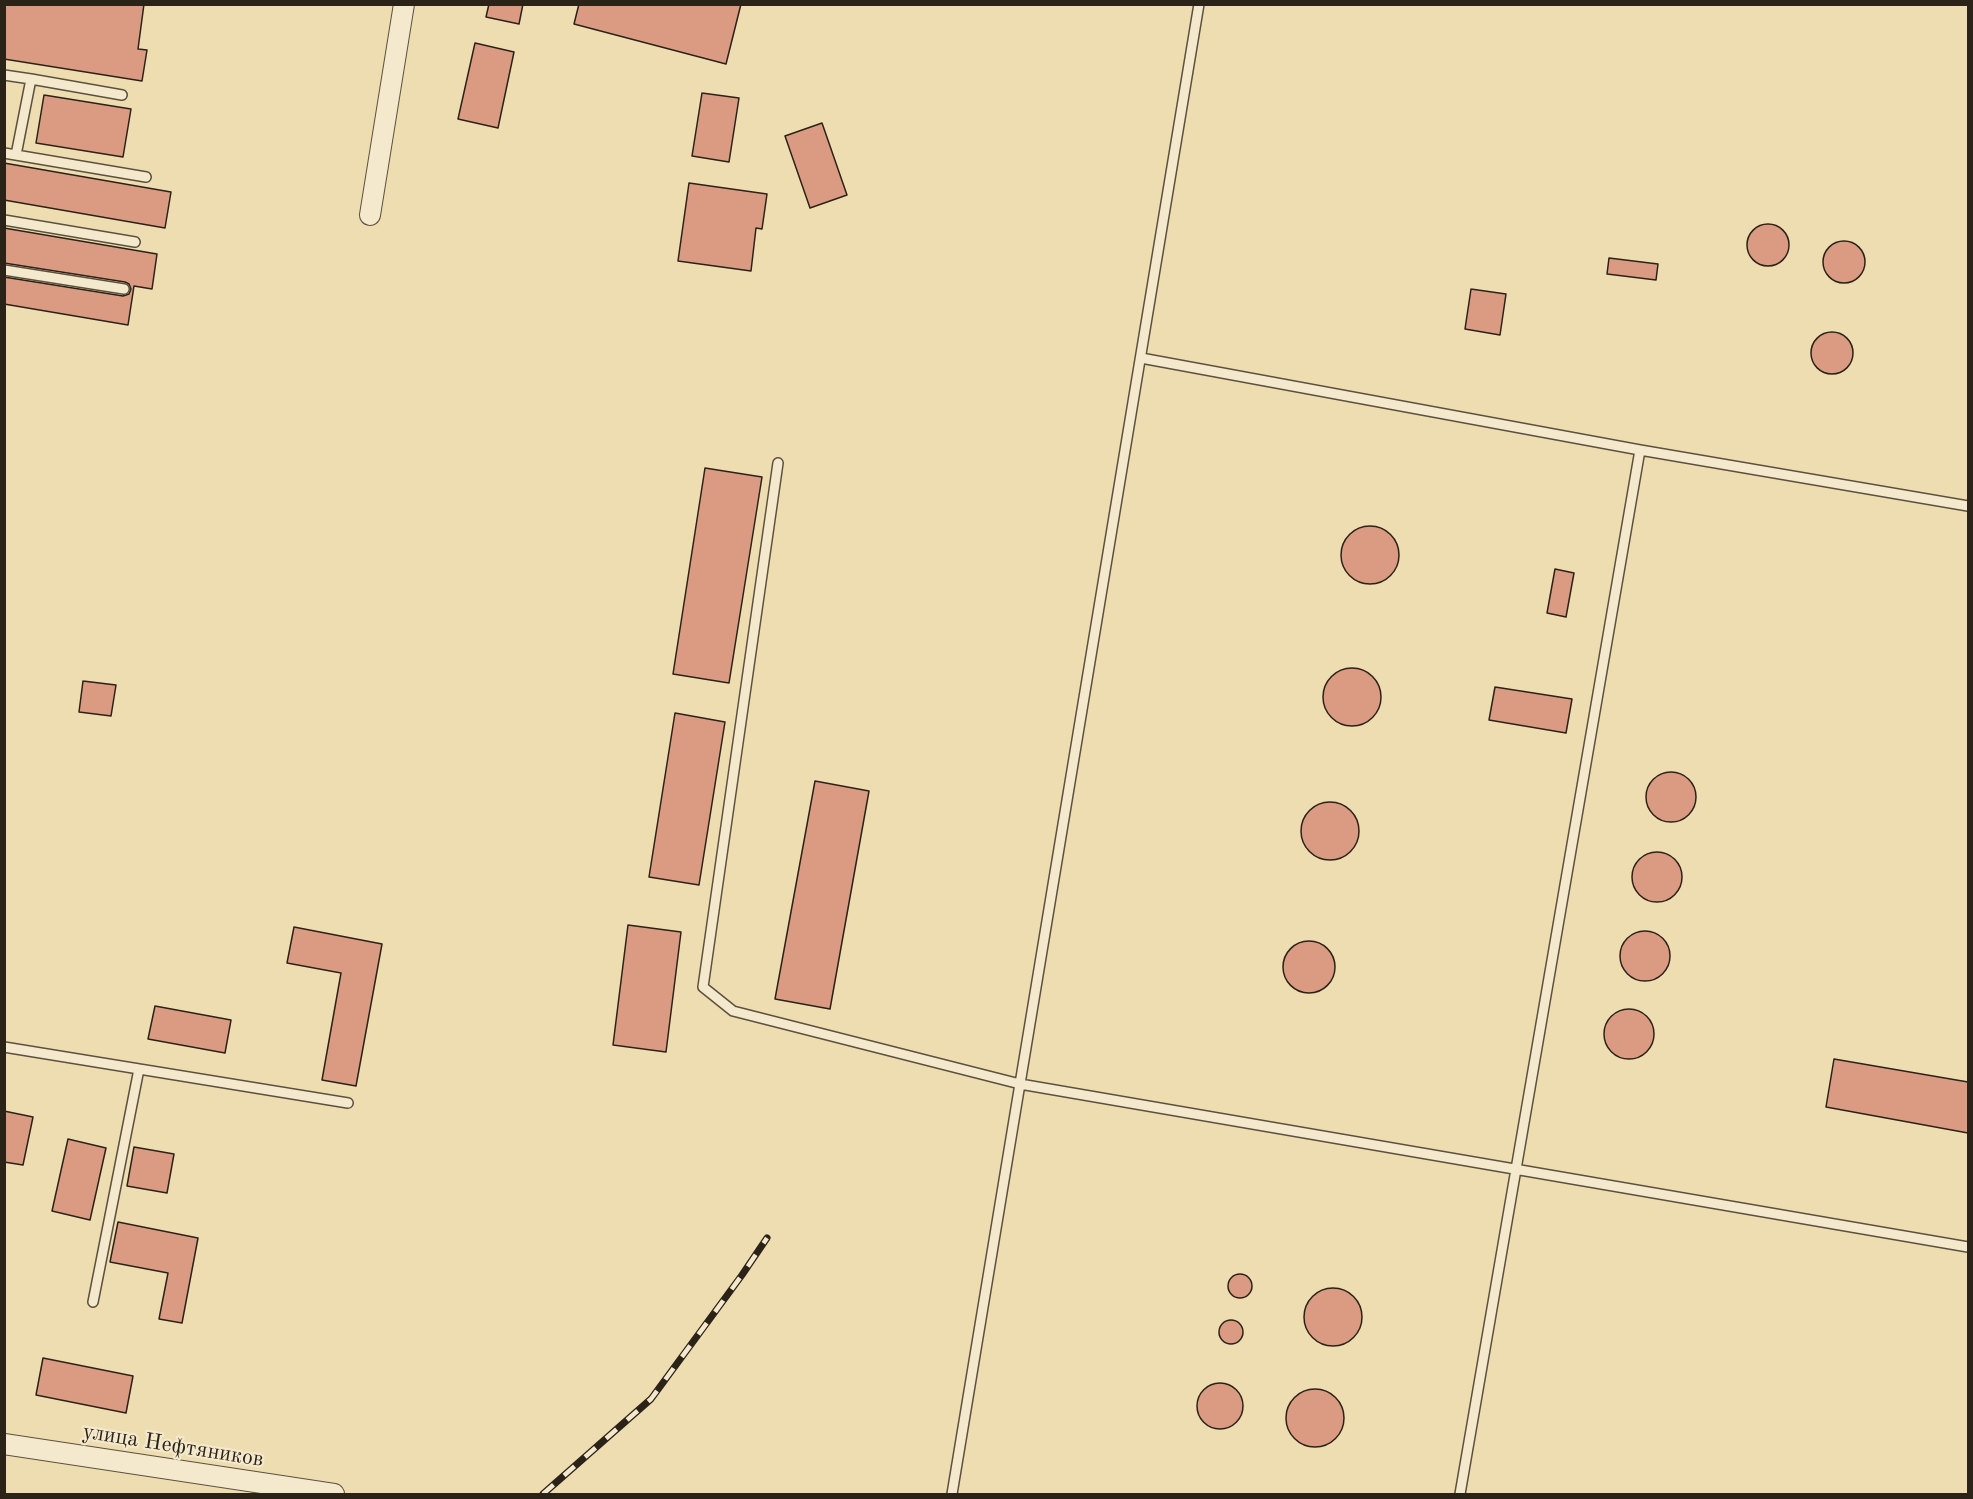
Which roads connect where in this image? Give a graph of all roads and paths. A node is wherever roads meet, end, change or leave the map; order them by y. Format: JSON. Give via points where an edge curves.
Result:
{"nodes":[{"id":1,"x":404,"y":4,"type":"edge"},
{"id":2,"x":1199,"y":4,"type":"edge"},
{"id":3,"x":4,"y":75,"type":"edge"},
{"id":4,"x":31,"y":80,"type":"junction"},
{"id":5,"x":122,"y":95,"type":"dead end"},
{"id":6,"x":4,"y":153,"type":"edge"},
{"id":7,"x":16,"y":154,"type":"junction"},
{"id":8,"x":146,"y":177,"type":"dead end"},
{"id":9,"x":370,"y":215,"type":"dead end"},
{"id":10,"x":4,"y":220,"type":"edge"},
{"id":11,"x":135,"y":242,"type":"dead end"},
{"id":12,"x":4,"y":270,"type":"edge"},
{"id":13,"x":124,"y":289,"type":"dead end"},
{"id":14,"x":1141,"y":358,"type":"junction"},
{"id":15,"x":1640,"y":450,"type":"junction"},
{"id":16,"x":778,"y":463,"type":"dead end"},
{"id":17,"x":1968,"y":506,"type":"edge"},
{"id":18,"x":4,"y":1047,"type":"edge"},
{"id":19,"x":139,"y":1069,"type":"junction"},
{"id":20,"x":1020,"y":1084,"type":"junction"},
{"id":21,"x":348,"y":1103,"type":"dead end"},
{"id":22,"x":1516,"y":1168,"type":"junction"},
{"id":23,"x":1968,"y":1246,"type":"edge"},
{"id":24,"x":93,"y":1302,"type":"dead end"},
{"id":25,"x":4,"y":1444,"type":"edge"},
{"id":26,"x":333,"y":1494,"type":"edge"},
{"id":27,"x":952,"y":1494,"type":"edge"},
{"id":28,"x":1460,"y":1494,"type":"edge"}],
"edges":[{"from":1,"to":9,"type":"street"},
{"from":2,"to":14,"type":"lane"},
{"from":3,"to":4,"type":"lane"},
{"from":4,"to":5,"type":"lane"},
{"from":4,"to":7,"type":"lane"},
{"from":6,"to":7,"type":"lane"},
{"from":7,"to":8,"type":"lane"},
{"from":10,"to":11,"type":"lane"},
{"from":12,"to":13,"type":"lane"},
{"from":14,"to":15,"type":"lane"},
{"from":14,"to":20,"type":"lane"},
{"from":15,"to":17,"type":"lane"},
{"from":15,"to":22,"type":"lane"},
{"from":16,"to":20,"type":"lane","via":[[703,987],[733,1011]]},
{"from":18,"to":19,"type":"lane"},
{"from":19,"to":21,"type":"lane"},
{"from":19,"to":24,"type":"lane"},
{"from":20,"to":22,"type":"lane"},
{"from":20,"to":27,"type":"lane"},
{"from":22,"to":23,"type":"lane"},
{"from":22,"to":28,"type":"lane"},
{"from":25,"to":26,"type":"street","name":"улица Нефтяников"}]}
